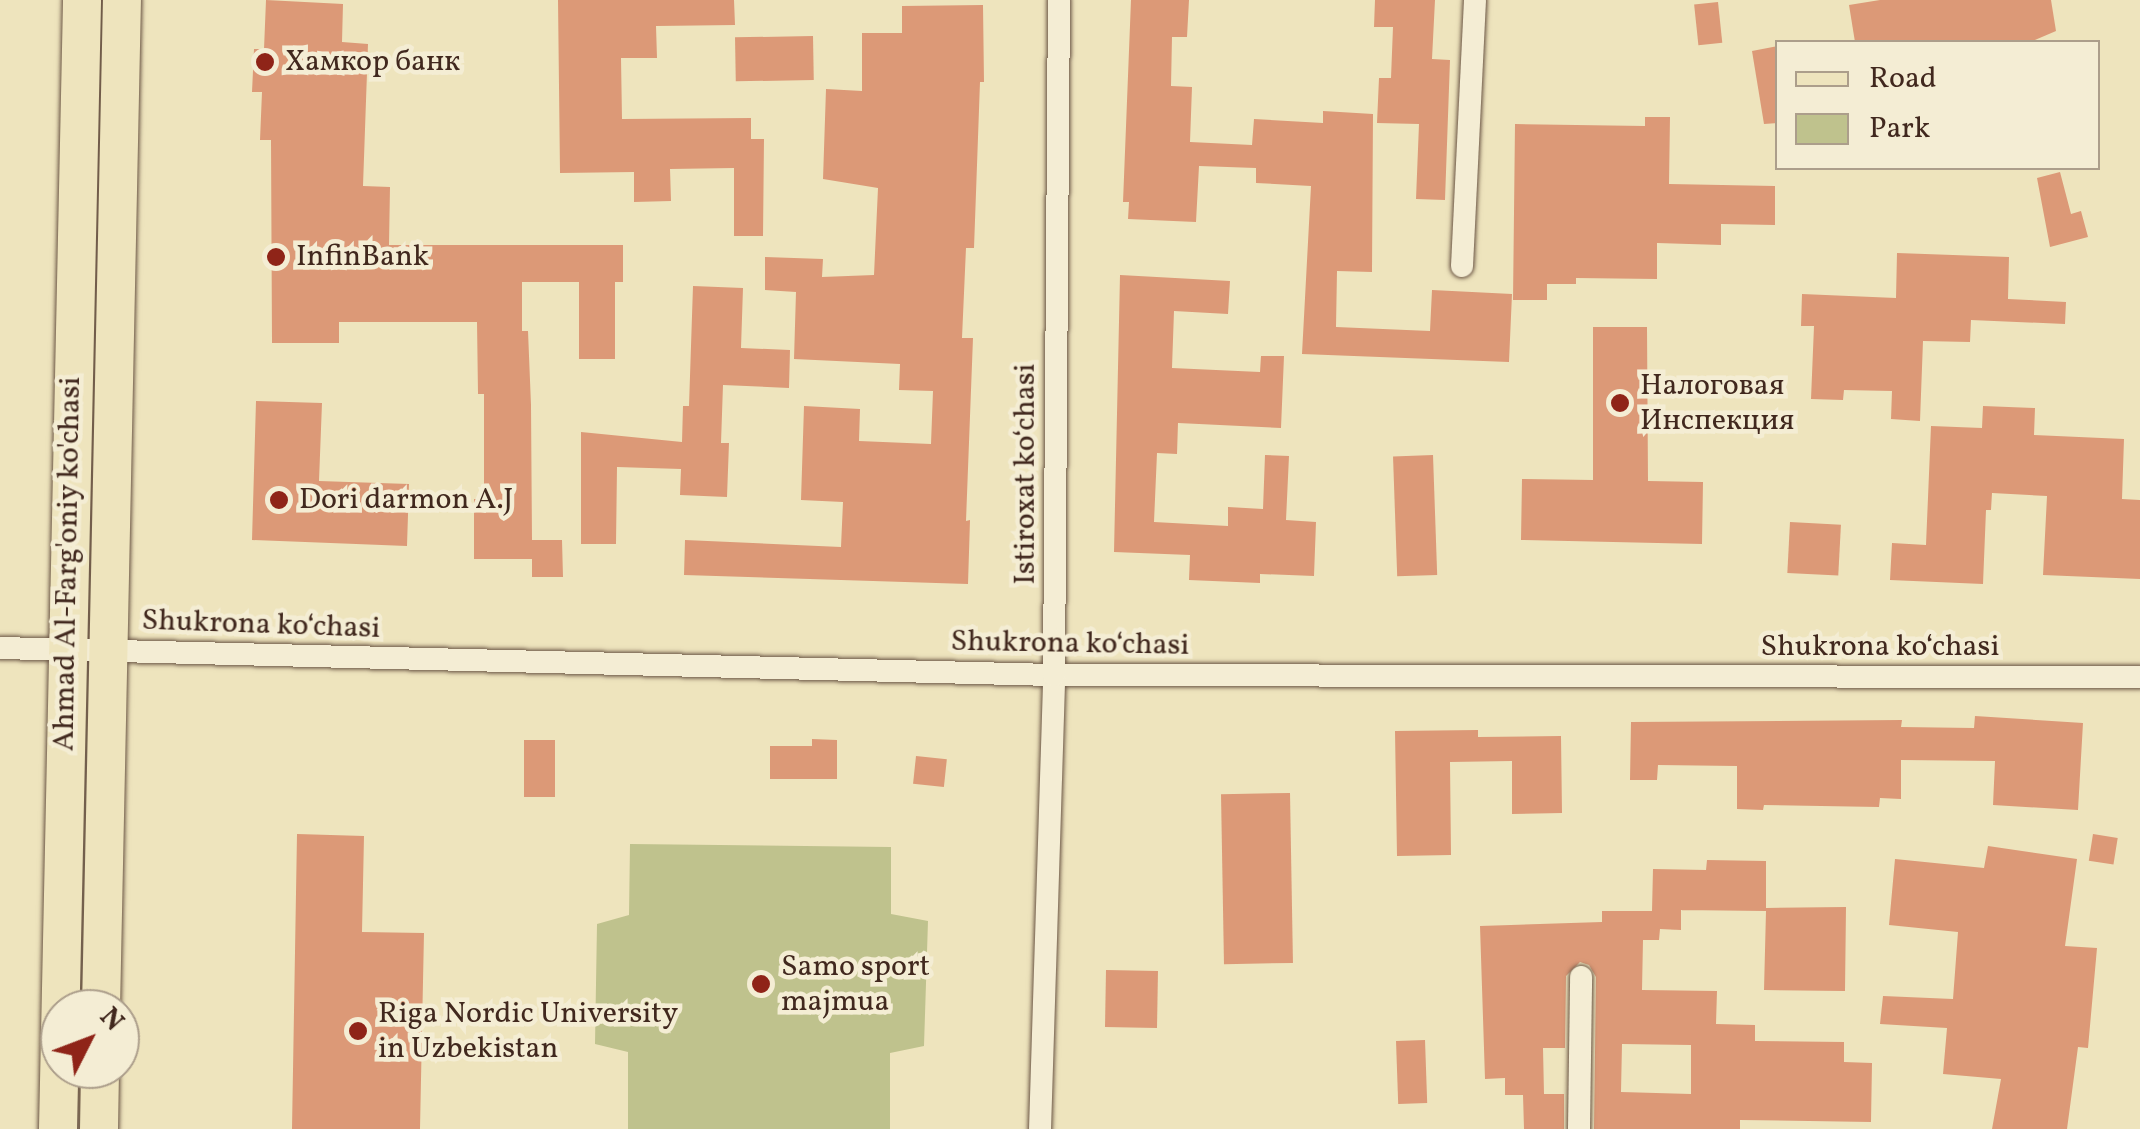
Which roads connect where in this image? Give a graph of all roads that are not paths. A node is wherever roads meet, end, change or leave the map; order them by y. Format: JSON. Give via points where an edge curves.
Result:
{"nodes":[{"id":1,"x":82,"y":0,"type":"edge"},
{"id":2,"x":122,"y":0,"type":"edge"},
{"id":3,"x":1060,"y":0,"type":"edge"},
{"id":4,"x":1475,"y":0,"type":"edge"},
{"id":5,"x":1462,"y":266,"type":"dead end"},
{"id":6,"x":0,"y":648,"type":"edge"},
{"id":7,"x":66,"y":650,"type":"junction"},
{"id":8,"x":106,"y":650,"type":"junction"},
{"id":9,"x":1054,"y":675,"type":"junction"},
{"id":10,"x":2140,"y":677,"type":"edge"},
{"id":11,"x":1581,"y":977,"type":"dead end"},
{"id":12,"x":101,"y":989,"type":"edge"},
{"id":13,"x":100,"y":1089,"type":"edge"},
{"id":14,"x":58,"y":1129,"type":"edge"},
{"id":15,"x":99,"y":1129,"type":"edge"},
{"id":16,"x":1040,"y":1129,"type":"edge"},
{"id":17,"x":1580,"y":1129,"type":"edge"}],
"edges":[{"from":1,"to":7,"type":"main road","name":"Ahmad Al-Farg'oniy ko'chasi"},
{"from":2,"to":8,"type":"main road","name":"Ahmad Al-Farg'oniy ko'chasi"},
{"from":3,"to":9,"type":"street","name":"Istiroxat koʻchasi"},
{"from":4,"to":5,"type":"street"},
{"from":6,"to":7,"type":"street","name":"Shukrona koʻchasi"},
{"from":7,"to":8,"type":"street","name":"Shukrona koʻchasi"},
{"from":7,"to":14,"type":"main road","name":"Ahmad Al-Farg'oniy ko'chasi"},
{"from":8,"to":9,"type":"street","name":"Shukrona koʻchasi"},
{"from":8,"to":12,"type":"main road","name":"Ahmad Al-Farg'oniy ko'chasi"},
{"from":9,"to":10,"type":"street","name":"Shukrona koʻchasi"},
{"from":9,"to":16,"type":"street","name":"Istiroxat koʻchasi"},
{"from":11,"to":17,"type":"street"},
{"from":13,"to":15,"type":"main road"}]}
